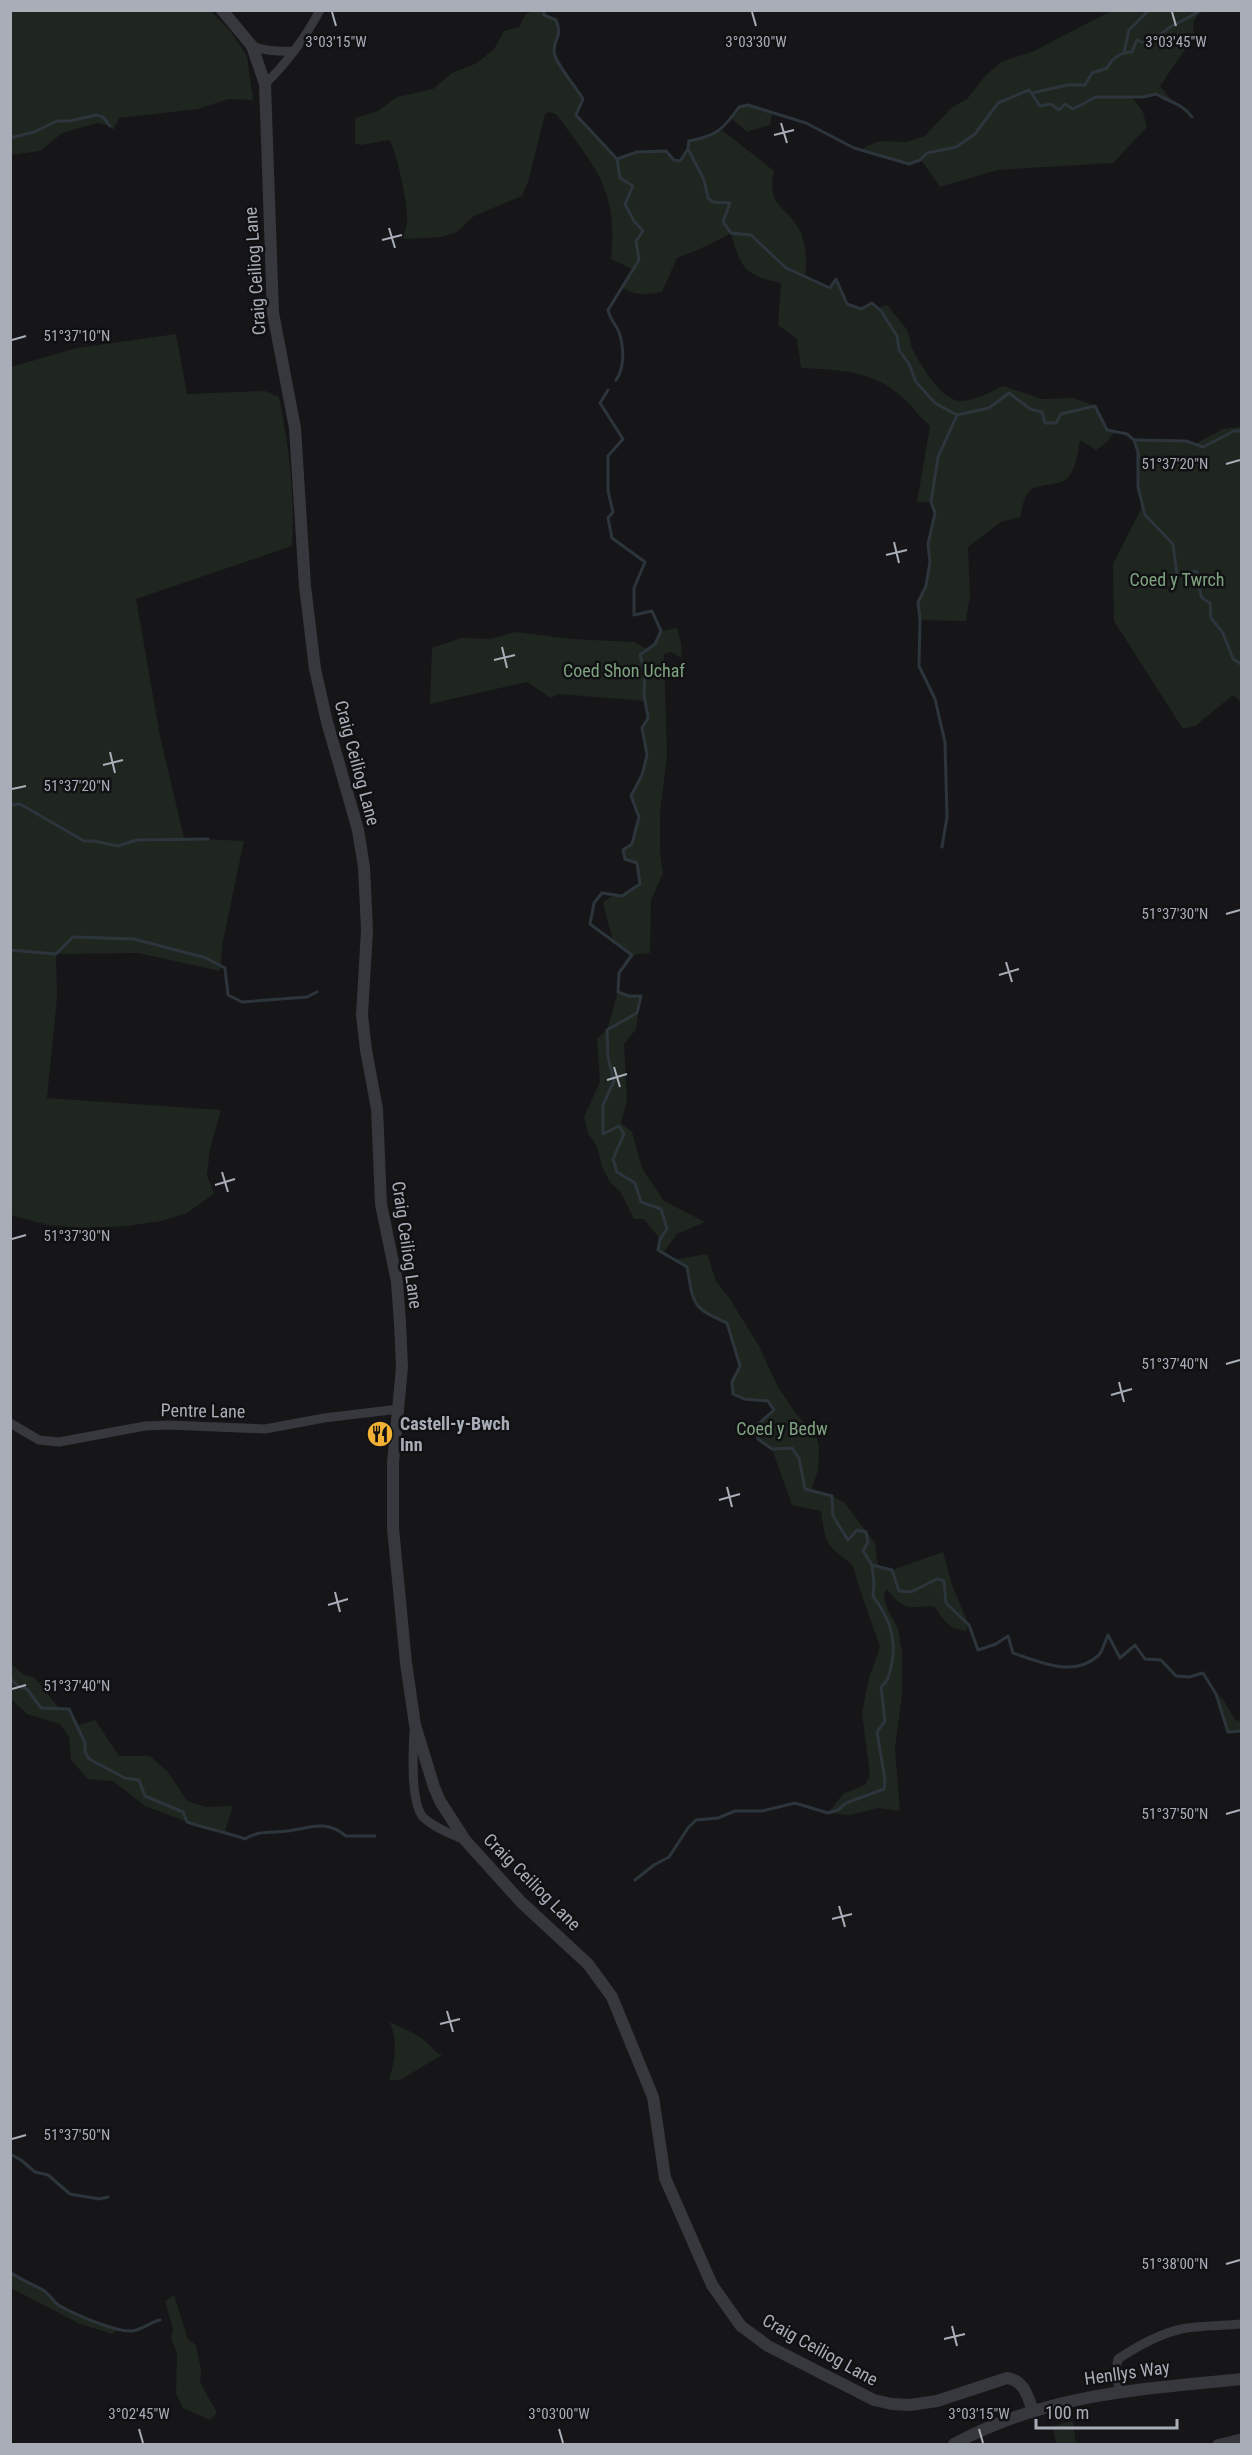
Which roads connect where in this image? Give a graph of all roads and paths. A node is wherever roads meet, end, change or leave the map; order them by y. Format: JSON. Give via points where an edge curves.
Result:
{"nodes":[{"id":1,"x":222,"y":10,"type":"edge"},
{"id":2,"x":320,"y":10,"type":"edge"},
{"id":3,"x":252,"y":46,"type":"junction"},
{"id":4,"x":294,"y":51,"type":"junction"},
{"id":5,"x":265,"y":84,"type":"junction"},
{"id":6,"x":399,"y":1409,"type":"junction"},
{"id":7,"x":10,"y":1423,"type":"edge"},
{"id":8,"x":415,"y":1725,"type":"junction"},
{"id":9,"x":465,"y":1840,"type":"junction"},
{"id":10,"x":1242,"y":2324,"type":"edge"},
{"id":11,"x":1242,"y":2379,"type":"edge"},
{"id":12,"x":1119,"y":2391,"type":"junction"},
{"id":13,"x":1034,"y":2411,"type":"junction"},
{"id":14,"x":1242,"y":2438,"type":"edge"},
{"id":15,"x":954,"y":2445,"type":"edge"},
{"id":16,"x":1217,"y":2445,"type":"edge"}],
"edges":[{"from":1,"to":3,"type":"street","name":"Craig Ceiliog Lane"},
{"from":2,"to":4,"type":"street"},
{"from":3,"to":4,"type":"street"},
{"from":3,"to":5,"type":"street","name":"Craig Ceiliog Lane"},
{"from":4,"to":5,"type":"street"},
{"from":5,"to":6,"type":"street","name":"Craig Ceiliog Lane","via":[[273,314],[295,428],[305,586],[315,669],[358,830],[364,867],[367,930],[362,1015],[376,1109],[381,1204],[399,1298]]},
{"from":6,"to":7,"type":"street","name":"Pentre Lane","via":[[266,1429],[145,1426],[59,1442],[39,1440]]},
{"from":6,"to":8,"type":"street","name":"Craig Ceiliog Lane","via":[[391,1497]]},
{"from":8,"to":9,"type":"street","name":"Craig Ceiliog Lane","via":[[440,1802]]},
{"from":8,"to":9,"type":"street","via":[[414,1784],[422,1817]]},
{"from":9,"to":13,"type":"street","name":"Craig Ceiliog Lane","via":[[521,1902],[582,1958],[612,1998],[652,2097],[665,2178],[712,2285],[741,2326],[768,2346],[874,2400],[910,2405],[937,2401],[1014,2378]]},
{"from":10,"to":12,"type":"street","via":[[1182,2329],[1125,2354],[1118,2359],[1116,2369]]},
{"from":11,"to":12,"type":"street","name":"Henllys Way"},
{"from":12,"to":13,"type":"street","name":"Henllys Way"},
{"from":13,"to":15,"type":"street","name":"Henllys Way"},
{"from":14,"to":16,"type":"street"}]}
